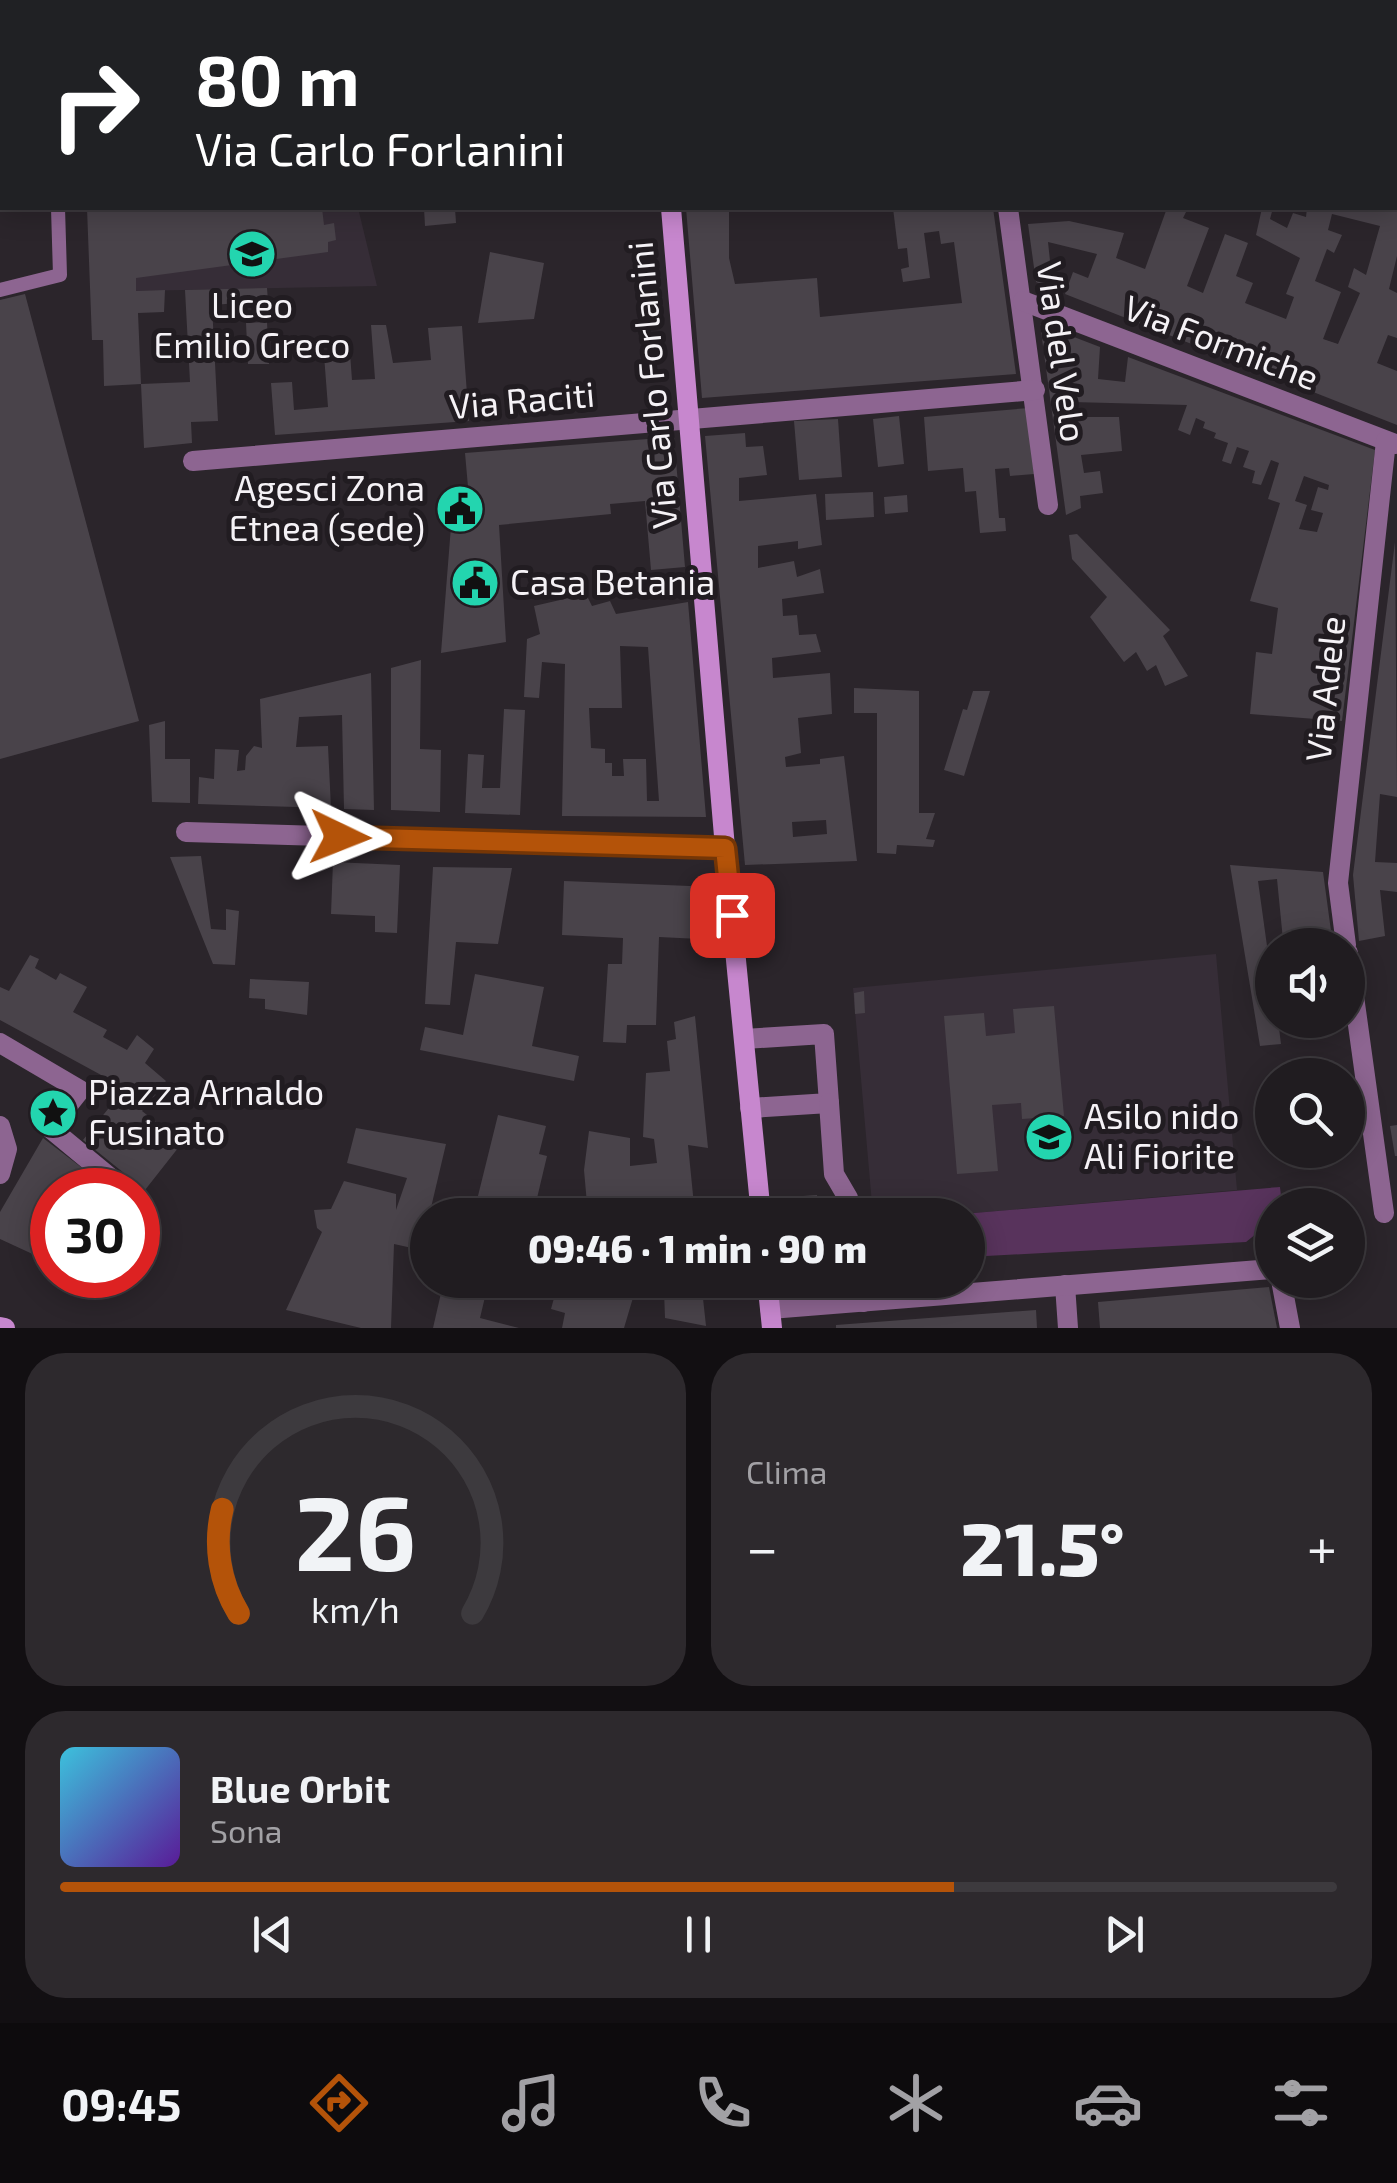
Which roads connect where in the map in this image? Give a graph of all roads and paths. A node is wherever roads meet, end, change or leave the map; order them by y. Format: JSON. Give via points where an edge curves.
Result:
{"nodes":[{"id":1,"x":58,"y":210,"type":"edge"},
{"id":2,"x":671,"y":210,"type":"edge"},
{"id":3,"x":1008,"y":210,"type":"edge"},
{"id":4,"x":0,"y":290,"type":"edge"},
{"id":5,"x":1023,"y":301,"type":"junction"},
{"id":6,"x":1034,"y":390,"type":"junction"},
{"id":7,"x":688,"y":420,"type":"junction"},
{"id":8,"x":1392,"y":443,"type":"edge"},
{"id":9,"x":194,"y":461,"type":"dead end"},
{"id":10,"x":1048,"y":505,"type":"dead end"},
{"id":11,"x":186,"y":832,"type":"dead end"},
{"id":12,"x":725,"y":848,"type":"junction"},
{"id":13,"x":1344,"y":928,"type":"edge"},
{"id":14,"x":1360,"y":1038,"type":"edge"},
{"id":15,"x":744,"y":1039,"type":"junction"},
{"id":16,"x":0,"y":1043,"type":"edge"},
{"id":17,"x":829,"y":1103,"type":"junction"},
{"id":18,"x":750,"y":1108,"type":"junction"},
{"id":19,"x":0,"y":1126,"type":"edge"},
{"id":20,"x":98,"y":1168,"type":"edge"},
{"id":21,"x":3,"y":1169,"type":"edge"},
{"id":22,"x":759,"y":1198,"type":"edge"},
{"id":23,"x":848,"y":1198,"type":"edge"},
{"id":24,"x":1384,"y":1213,"type":"dead end"},
{"id":25,"x":1255,"y":1270,"type":"edge"},
{"id":26,"x":1065,"y":1286,"type":"junction"},
{"id":27,"x":862,"y":1298,"type":"edge"},
{"id":28,"x":1285,"y":1298,"type":"edge"},
{"id":29,"x":863,"y":1302,"type":"junction"},
{"id":30,"x":771,"y":1319,"type":"edge"},
{"id":31,"x":1068,"y":1328,"type":"edge"},
{"id":32,"x":1290,"y":1328,"type":"edge"}],
"edges":[{"from":1,"to":4,"type":"lane","via":[[60,275]]},
{"from":2,"to":7,"type":"street","name":"Via Carlo Forlanini"},
{"from":3,"to":5,"type":"street","name":"Via del Velo"},
{"from":5,"to":6,"type":"street","name":"Via del Velo"},
{"from":5,"to":8,"type":"street","name":"Via Formiche"},
{"from":6,"to":7,"type":"street","name":"Via Raciti"},
{"from":6,"to":10,"type":"street","name":"Via del Velo"},
{"from":7,"to":9,"type":"street","name":"Via Raciti"},
{"from":7,"to":12,"type":"street","name":"Via Carlo Forlanini"},
{"from":8,"to":13,"type":"street","name":"Via Adele","via":[[1338,884]]},
{"from":11,"to":12,"type":"street"},
{"from":12,"to":15,"type":"street","name":"Via Carlo Forlanini"},
{"from":14,"to":24,"type":"street"},
{"from":15,"to":17,"type":"street","via":[[824,1034]]},
{"from":15,"to":18,"type":"street","name":"Via Carlo Forlanini"},
{"from":16,"to":20,"type":"street","via":[[80,1090],[50,1128]]},
{"from":17,"to":18,"type":"street"},
{"from":17,"to":23,"type":"street","via":[[834,1174]]},
{"from":18,"to":22,"type":"street","name":"Via Carlo Forlanini"},
{"from":19,"to":21,"type":"street","via":[[8,1149]]},
{"from":25,"to":26,"type":"street"},
{"from":26,"to":29,"type":"street"},
{"from":26,"to":31,"type":"street"},
{"from":27,"to":29,"type":"street"},
{"from":28,"to":32,"type":"street"},
{"from":29,"to":30,"type":"street"}]}
